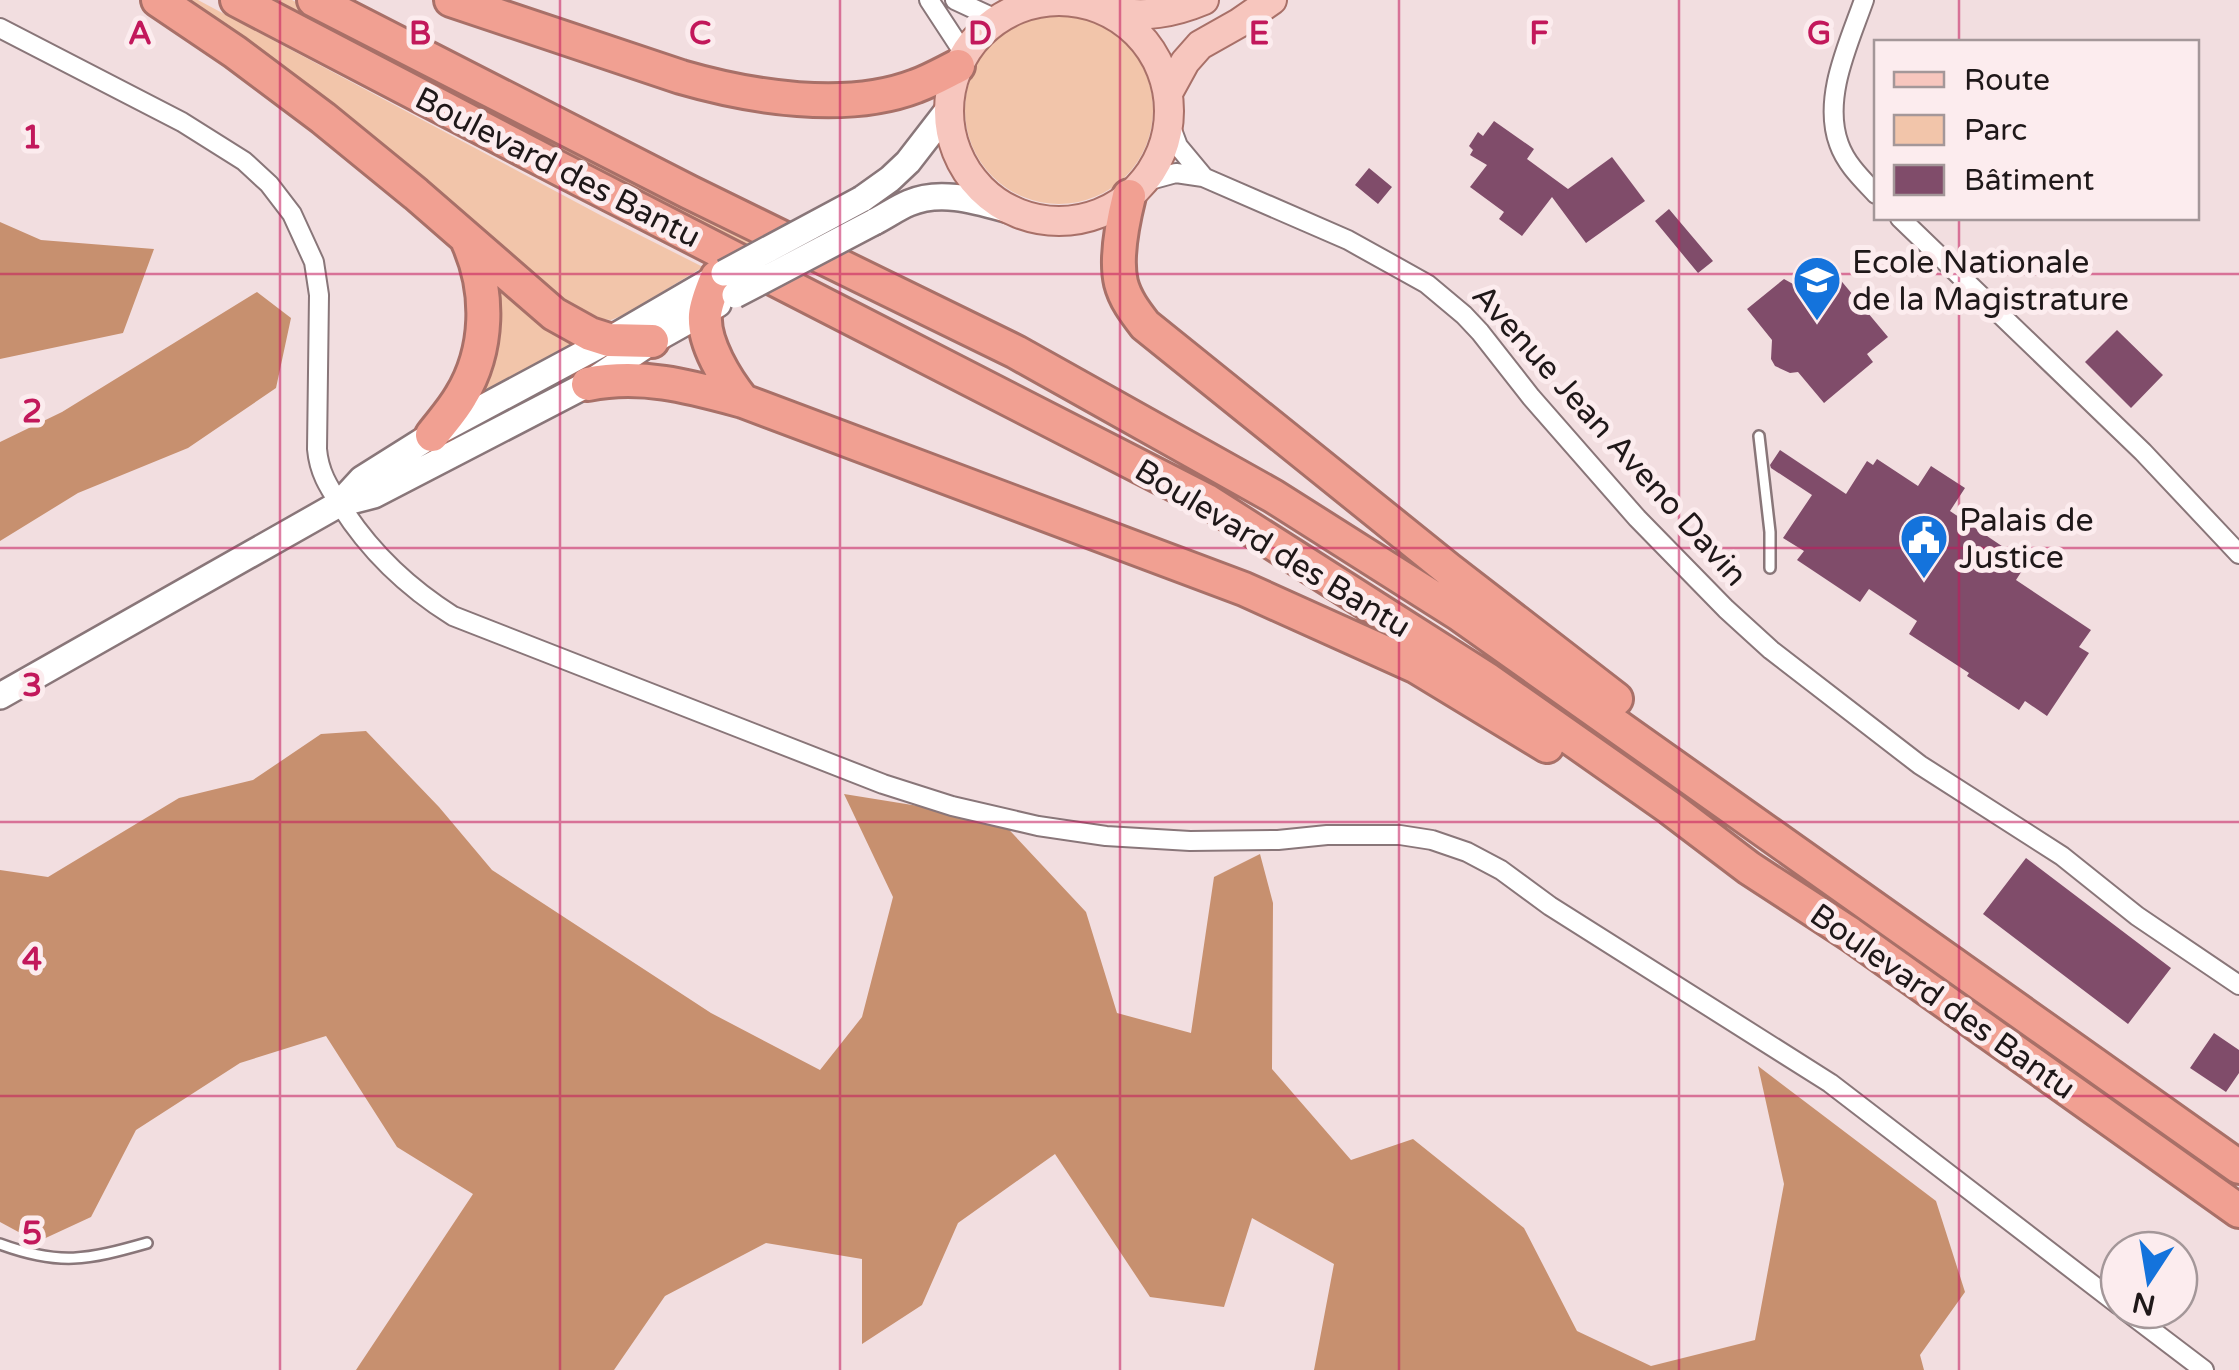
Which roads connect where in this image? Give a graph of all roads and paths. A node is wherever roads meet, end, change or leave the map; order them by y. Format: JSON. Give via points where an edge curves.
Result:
{"nodes":[{"id":1,"x":158,"y":0,"type":"edge"},
{"id":2,"x":237,"y":0,"type":"edge"},
{"id":3,"x":314,"y":0,"type":"edge"},
{"id":4,"x":930,"y":0,"type":"edge"},
{"id":5,"x":955,"y":0,"type":"edge"},
{"id":6,"x":1204,"y":0,"type":"edge"},
{"id":7,"x":1272,"y":0,"type":"edge"},
{"id":8,"x":1288,"y":0,"type":"edge"},
{"id":9,"x":1864,"y":0,"type":"edge"},
{"id":10,"x":458,"y":1,"type":"edge"},
{"id":11,"x":1095,"y":7,"type":"junction"},
{"id":12,"x":998,"y":20,"type":"junction"},
{"id":13,"x":1239,"y":23,"type":"junction"},
{"id":14,"x":0,"y":28,"type":"edge"},
{"id":15,"x":961,"y":61,"type":"junction"},
{"id":16,"x":1168,"y":107,"type":"junction"},
{"id":17,"x":949,"y":109,"type":"junction"},
{"id":18,"x":1203,"y":177,"type":"junction"},
{"id":19,"x":1136,"y":189,"type":"junction"},
{"id":20,"x":1874,"y":192,"type":"edge"},
{"id":21,"x":868,"y":211,"type":"junction"},
{"id":22,"x":1018,"y":212,"type":"junction"},
{"id":23,"x":1902,"y":220,"type":"edge"},
{"id":24,"x":466,"y":238,"type":"junction"},
{"id":25,"x":725,"y":282,"type":"junction"},
{"id":26,"x":705,"y":312,"type":"junction"},
{"id":27,"x":609,"y":340,"type":"junction"},
{"id":28,"x":652,"y":341,"type":"junction"},
{"id":29,"x":588,"y":384,"type":"junction"},
{"id":30,"x":743,"y":401,"type":"junction"},
{"id":31,"x":432,"y":435,"type":"junction"},
{"id":32,"x":1760,"y":436,"type":"dead end"},
{"id":33,"x":339,"y":504,"type":"junction"},
{"id":34,"x":2239,"y":554,"type":"edge"},
{"id":35,"x":1770,"y":568,"type":"dead end"},
{"id":36,"x":0,"y":696,"type":"edge"},
{"id":37,"x":1750,"y":868,"type":"junction"},
{"id":38,"x":1881,"y":912,"type":"junction"},
{"id":39,"x":2239,"y":985,"type":"edge"},
{"id":40,"x":2239,"y":1167,"type":"edge"},
{"id":41,"x":2239,"y":1210,"type":"edge"},
{"id":42,"x":147,"y":1243,"type":"dead end"},
{"id":43,"x":0,"y":1244,"type":"edge"},
{"id":44,"x":2099,"y":1290,"type":"edge"},
{"id":45,"x":2151,"y":1330,"type":"edge"},
{"id":46,"x":2204,"y":1370,"type":"edge"}],
"edges":[{"from":1,"to":24,"type":"highway","via":[[323,118]]},
{"from":2,"to":37,"type":"highway","name":"Boulevard des Bantu","via":[[1207,501],[1488,680]]},
{"from":3,"to":38,"type":"highway","name":"Boulevard des Bantu","via":[[1016,352],[1273,496],[1459,614]]},
{"from":4,"to":15,"type":"street"},
{"from":5,"to":12,"type":"street"},
{"from":6,"to":11,"type":"main road","via":[[1156,15]]},
{"from":7,"to":13,"type":"main road"},
{"from":8,"to":13,"type":"main road"},
{"from":9,"to":20,"type":"street","via":[[1844,57],[1834,117],[1838,144]]},
{"from":10,"to":15,"type":"highway","via":[[680,76],[762,95],[886,94],[917,86]]},
{"from":11,"to":12,"type":"main road","via":[[1038,3]]},
{"from":11,"to":16,"type":"main road","via":[[1138,34],[1158,61]]},
{"from":12,"to":15,"type":"main road"},
{"from":13,"to":16,"type":"main road","via":[[1185,62]]},
{"from":14,"to":33,"type":"street","via":[[244,161],[292,214],[317,280],[317,449],[323,478]]},
{"from":15,"to":17,"type":"main road"},
{"from":16,"to":18,"type":"street","via":[[1178,146]]},
{"from":16,"to":19,"type":"main road","via":[[1160,154]]},
{"from":17,"to":21,"type":"street"},
{"from":17,"to":22,"type":"main road","via":[[968,171]]},
{"from":18,"to":19,"type":"street","via":[[1176,173]]},
{"from":18,"to":39,"type":"street","name":"Avenue Jean Aveno Davin","via":[[1348,240],[1427,284],[1464,314],[1638,518],[1772,650],[1920,765],[2062,856]]},
{"from":19,"to":22,"type":"main road","via":[[1100,212],[1067,220]]},
{"from":19,"to":38,"type":"highway","via":[[1121,229],[1121,282],[1145,325],[1506,616],[1809,848]]},
{"from":21,"to":22,"type":"street","via":[[942,197]]},
{"from":21,"to":25,"type":"street","bridge":true},
{"from":23,"to":34,"type":"street"},
{"from":24,"to":27,"type":"highway","via":[[554,314]]},
{"from":24,"to":31,"type":"highway","via":[[481,279],[482,336],[473,374]]},
{"from":25,"to":26,"type":"highway"},
{"from":25,"to":27,"type":"street"},
{"from":26,"to":28,"type":"street"},
{"from":26,"to":30,"type":"highway","via":[[708,338]]},
{"from":27,"to":28,"type":"highway"},
{"from":27,"to":31,"type":"street"},
{"from":28,"to":29,"type":"street"},
{"from":29,"to":30,"type":"highway","via":[[657,380]]},
{"from":29,"to":33,"type":"street","via":[[374,495]]},
{"from":30,"to":37,"type":"highway","via":[[1244,589],[1417,668]]},
{"from":31,"to":33,"type":"street","via":[[362,479]]},
{"from":32,"to":35,"type":"lane"},
{"from":33,"to":36,"type":"street"},
{"from":33,"to":44,"type":"street","via":[[383,562],[453,616],[952,806],[1106,836],[1190,841],[1400,835],[1467,852],[1830,1082]]},
{"from":37,"to":41,"type":"highway","name":"Boulevard des Bantu"},
{"from":38,"to":40,"type":"highway","name":"Boulevard des Bantu"},
{"from":42,"to":43,"type":"lane","via":[[58,1260]]},
{"from":45,"to":46,"type":"street"}]}
